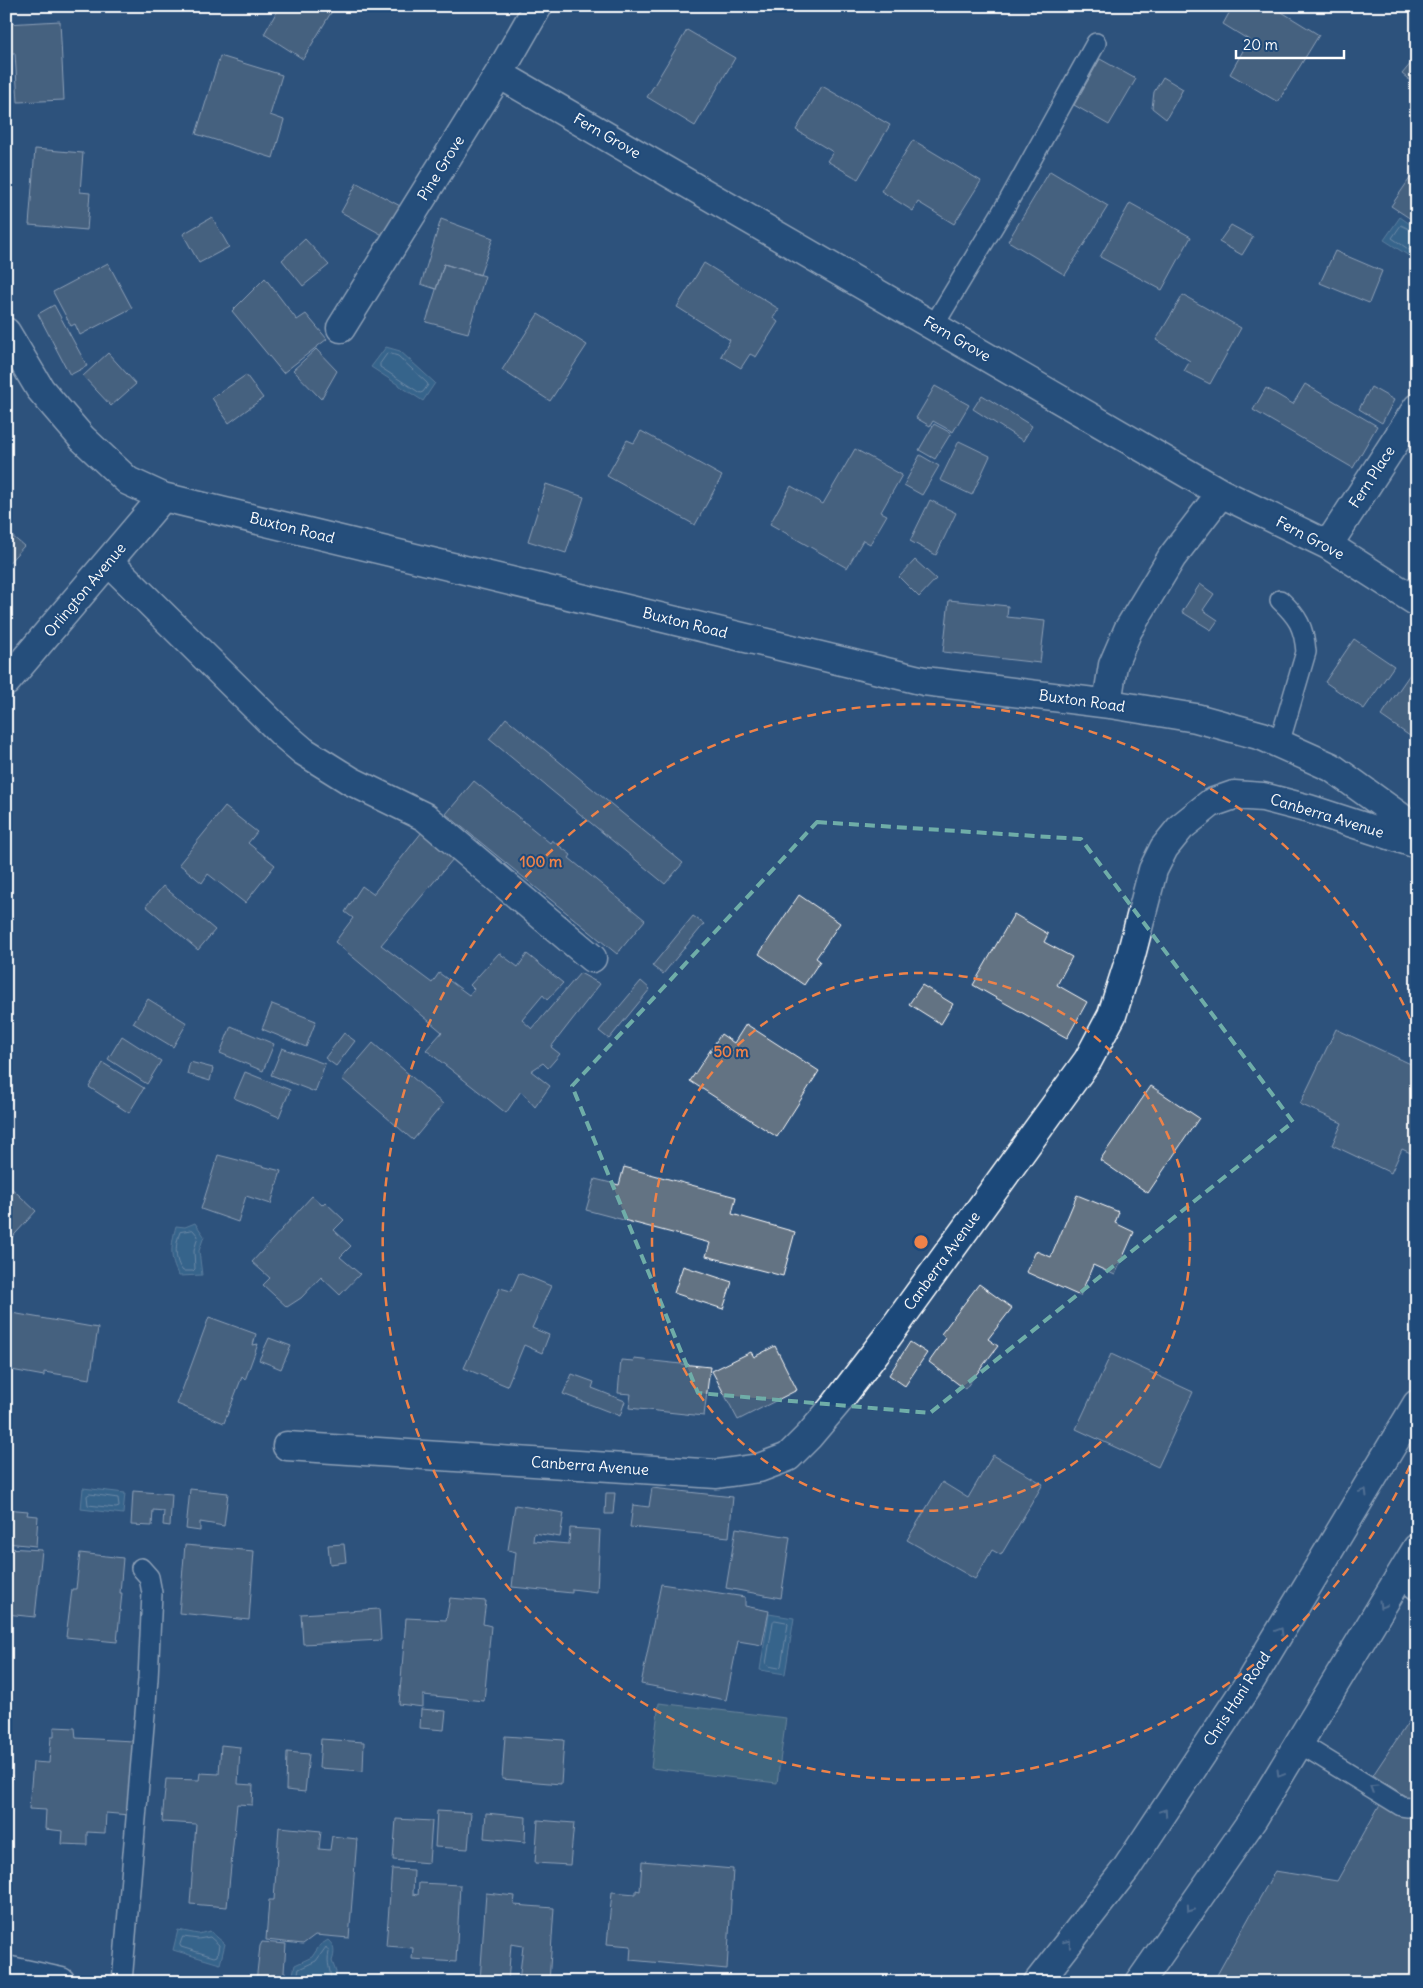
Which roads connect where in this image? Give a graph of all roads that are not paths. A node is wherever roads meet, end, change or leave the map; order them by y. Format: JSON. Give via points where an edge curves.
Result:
{"nodes":[{"id":1,"x":538,"y":6,"type":"edge"},
{"id":2,"x":1096,"y":43,"type":"dead end"},
{"id":3,"x":499,"y":74,"type":"junction"},
{"id":4,"x":934,"y":326,"type":"junction"},
{"id":5,"x":341,"y":328,"type":"dead end"},
{"id":6,"x":6,"y":332,"type":"edge"},
{"id":7,"x":1417,"y":408,"type":"edge"},
{"id":8,"x":1221,"y":493,"type":"junction"},
{"id":9,"x":163,"y":497,"type":"junction"},
{"id":10,"x":1328,"y":545,"type":"junction"},
{"id":11,"x":109,"y":562,"type":"junction"},
{"id":12,"x":1280,"y":600,"type":"dead end"},
{"id":13,"x":1417,"y":602,"type":"edge"},
{"id":14,"x":6,"y":682,"type":"edge"},
{"id":15,"x":1107,"y":704,"type":"junction"},
{"id":16,"x":1279,"y":744,"type":"junction"},
{"id":17,"x":1417,"y":829,"type":"edge"},
{"id":18,"x":1417,"y":844,"type":"edge"},
{"id":19,"x":592,"y":958,"type":"dead end"},
{"id":20,"x":1417,"y":1404,"type":"edge"},
{"id":21,"x":287,"y":1446,"type":"dead end"},
{"id":22,"x":1417,"y":1548,"type":"edge"},
{"id":23,"x":141,"y":1568,"type":"dead end"},
{"id":24,"x":1408,"y":1584,"type":"edge"},
{"id":25,"x":1299,"y":1742,"type":"junction"},
{"id":26,"x":1417,"y":1806,"type":"edge"},
{"id":27,"x":6,"y":1970,"type":"edge"},
{"id":28,"x":60,"y":1982,"type":"edge"},
{"id":29,"x":122,"y":1982,"type":"edge"},
{"id":30,"x":1038,"y":1982,"type":"edge"},
{"id":31,"x":1140,"y":1982,"type":"edge"}],
"edges":[{"from":1,"to":3,"type":"street","name":"Pine Grove"},
{"from":2,"to":4,"type":"lane","via":[[1008,202]]},
{"from":3,"to":4,"type":"street","name":"Fern Grove"},
{"from":3,"to":5,"type":"street","name":"Pine Grove"},
{"from":4,"to":8,"type":"street","name":"Fern Grove"},
{"from":6,"to":9,"type":"street","name":"Buxton Road","via":[[40,389],[82,438],[128,481]]},
{"from":7,"to":10,"type":"street","name":"Fern Place"},
{"from":8,"to":10,"type":"street","name":"Fern Grove"},
{"from":8,"to":15,"type":"street","via":[[1172,557],[1128,630],[1113,665]]},
{"from":9,"to":11,"type":"street","name":"Orlington Avenue"},
{"from":9,"to":15,"type":"street","name":"Buxton Road","via":[[924,681]]},
{"from":10,"to":13,"type":"street","name":"Fern Grove"},
{"from":11,"to":14,"type":"street","name":"Orlington Avenue"},
{"from":11,"to":19,"type":"street","via":[[303,751],[351,781],[426,817]]},
{"from":12,"to":16,"type":"lane","via":[[1301,624],[1306,652]]},
{"from":15,"to":16,"type":"street","name":"Buxton Road","via":[[1196,718],[1262,736]]},
{"from":16,"to":17,"type":"street","name":"Buxton Road","via":[[1331,767]]},
{"from":18,"to":21,"type":"street","name":"Canberra Avenue","via":[[1263,797],[1234,795],[1211,804],[1182,827],[1164,848],[1153,870],[1112,1015],[1088,1060],[836,1404],[788,1456],[758,1468],[717,1474]]},
{"from":30,"to":20,"type":"street","name":"Chris Hani Road","one_way":true,"via":[[1126,1869],[1245,1688]]},
{"from":22,"to":24,"type":"street"},
{"from":23,"to":29,"type":"lane","via":[[149,1577],[152,1593],[148,1679]]},
{"from":24,"to":25,"type":"street","one_way":true},
{"from":26,"to":25,"type":"lane","one_way":true,"via":[[1401,1806]]},
{"from":25,"to":31,"type":"street","one_way":true,"via":[[1253,1818]]},
{"from":27,"to":28,"type":"street"}]}
